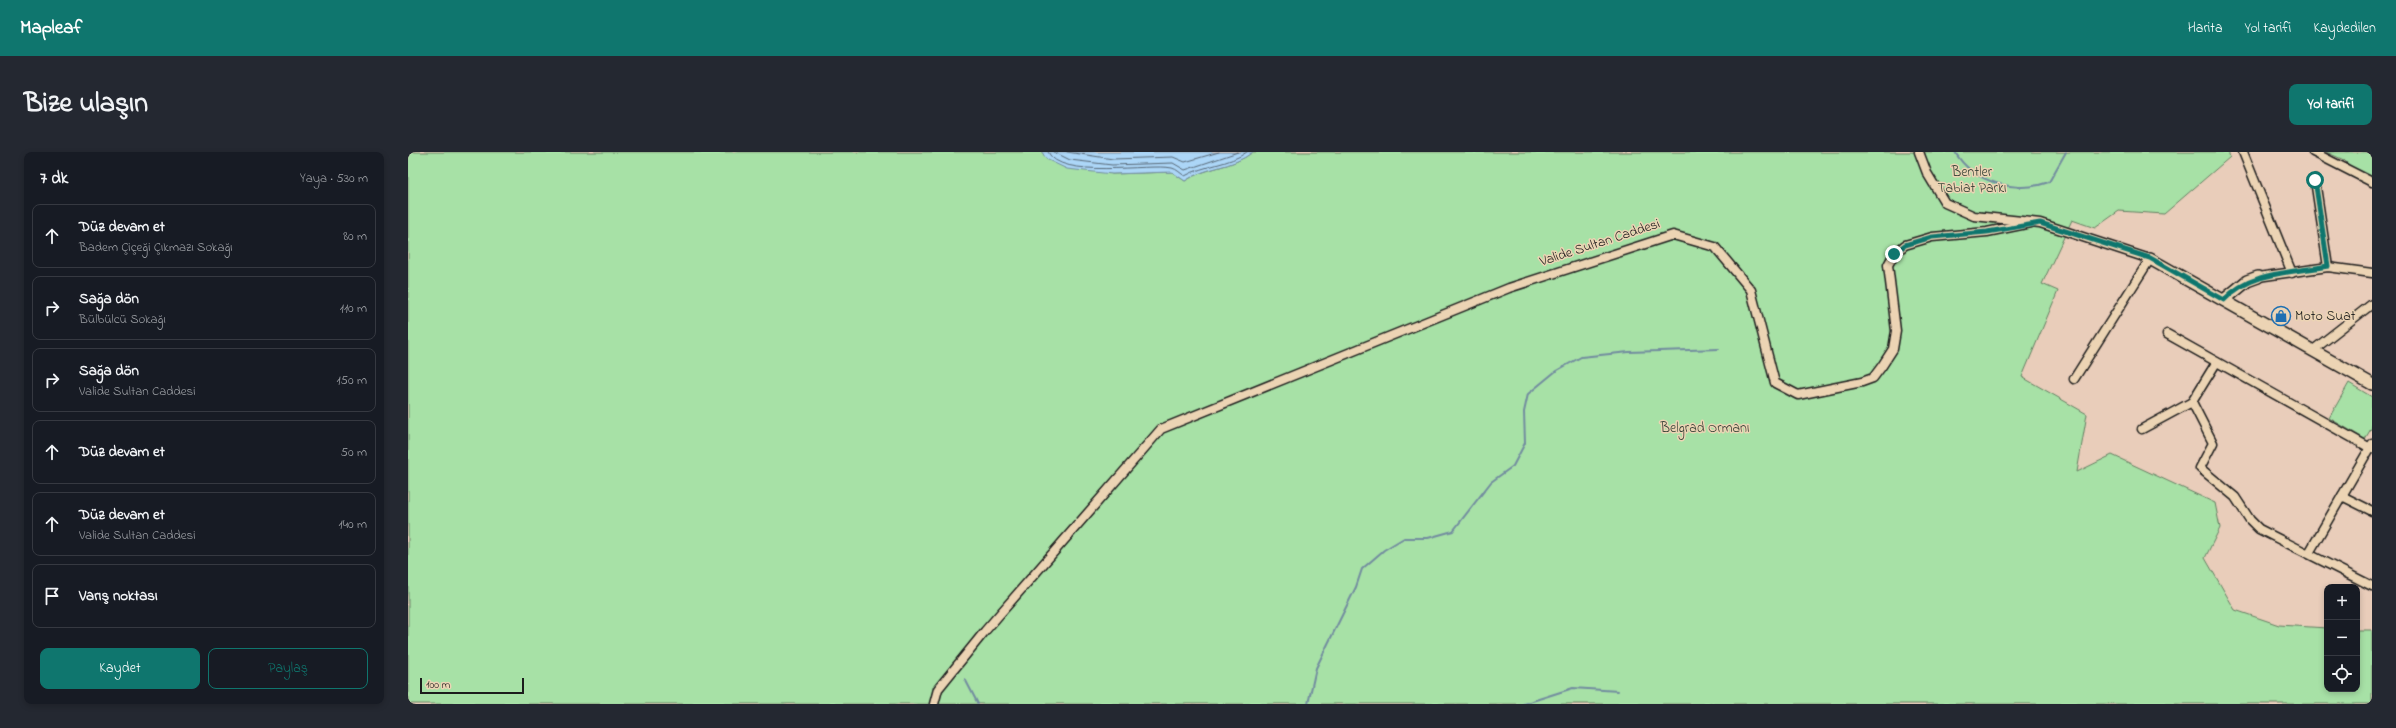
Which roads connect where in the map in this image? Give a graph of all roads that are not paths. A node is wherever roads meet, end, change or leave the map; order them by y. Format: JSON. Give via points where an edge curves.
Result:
{"nodes":[{"id":1,"x":1919,"y":152,"type":"edge"},
{"id":2,"x":2243,"y":152,"type":"edge"},
{"id":3,"x":2313,"y":152,"type":"edge"},
{"id":4,"x":2315,"y":180,"type":"dead end"},
{"id":5,"x":2372,"y":182,"type":"edge"},
{"id":6,"x":2030,"y":223,"type":"junction"},
{"id":7,"x":2150,"y":258,"type":"junction"},
{"id":8,"x":2328,"y":266,"type":"junction"},
{"id":9,"x":2292,"y":273,"type":"junction"},
{"id":10,"x":2372,"y":273,"type":"edge"},
{"id":11,"x":2258,"y":277,"type":"joint"},
{"id":12,"x":2224,"y":300,"type":"junction"},
{"id":13,"x":2372,"y":304,"type":"edge"},
{"id":14,"x":2167,"y":334,"type":"dead end"},
{"id":15,"x":2312,"y":350,"type":"junction"},
{"id":16,"x":2216,"y":363,"type":"junction"},
{"id":17,"x":2074,"y":379,"type":"dead end"},
{"id":18,"x":2372,"y":384,"type":"edge"},
{"id":19,"x":2192,"y":402,"type":"junction"},
{"id":20,"x":2142,"y":429,"type":"dead end"},
{"id":21,"x":2371,"y":447,"type":"edge"},
{"id":22,"x":2342,"y":496,"type":"junction"},
{"id":23,"x":2372,"y":511,"type":"edge"},
{"id":24,"x":2309,"y":553,"type":"junction"},
{"id":25,"x":2372,"y":586,"type":"edge"},
{"id":26,"x":934,"y":704,"type":"edge"}],
"edges":[{"from":1,"to":6,"type":"street","via":[[1927,173],[1945,203],[1974,216]]},
{"from":2,"to":9,"type":"street"},
{"from":3,"to":5,"type":"street"},
{"from":4,"to":8,"type":"street"},
{"from":6,"to":7,"type":"street","via":[[2040,223],[2080,234]]},
{"from":6,"to":26,"type":"street","name":"Valide Sultan Caddesi","via":[[1987,232],[1932,237],[1905,245],[1894,254],[1888,265],[1896,331],[1893,349],[1873,378],[1862,382],[1798,395],[1775,383],[1751,290],[1715,247],[1673,235],[1509,288],[1161,429],[985,631],[938,690]]},
{"from":7,"to":12,"type":"street"},
{"from":7,"to":17,"type":"street"},
{"from":8,"to":9,"type":"street"},
{"from":8,"to":10,"type":"street","via":[[2366,270]]},
{"from":9,"to":11,"type":"street"},
{"from":11,"to":12,"type":"street","via":[[2247,281]]},
{"from":12,"to":15,"type":"street"},
{"from":13,"to":15,"type":"street"},
{"from":14,"to":16,"type":"street"},
{"from":15,"to":18,"type":"street"},
{"from":16,"to":19,"type":"street"},
{"from":16,"to":21,"type":"street","via":[[2233,369]]},
{"from":19,"to":20,"type":"street"},
{"from":19,"to":24,"type":"street","via":[[2213,443],[2200,468],[2235,497],[2259,529]]},
{"from":21,"to":22,"type":"street"},
{"from":22,"to":23,"type":"street"},
{"from":22,"to":24,"type":"street"},
{"from":24,"to":25,"type":"street"}]}
